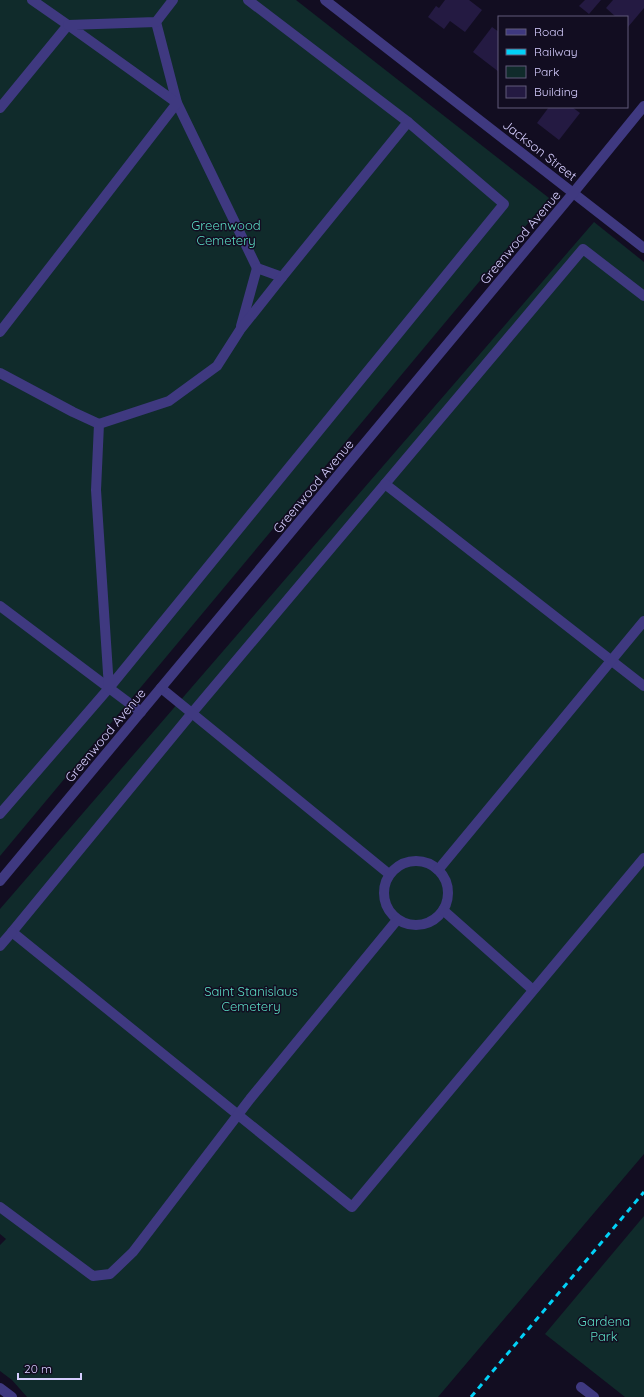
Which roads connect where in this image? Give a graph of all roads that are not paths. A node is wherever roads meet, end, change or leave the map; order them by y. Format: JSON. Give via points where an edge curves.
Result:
{"nodes":[{"id":1,"x":32,"y":0,"type":"edge"},
{"id":2,"x":173,"y":0,"type":"edge"},
{"id":3,"x":248,"y":0,"type":"edge"},
{"id":4,"x":325,"y":0,"type":"edge"},
{"id":5,"x":156,"y":22,"type":"junction"},
{"id":6,"x":68,"y":25,"type":"junction"},
{"id":7,"x":177,"y":104,"type":"junction"},
{"id":8,"x":644,"y":106,"type":"edge"},
{"id":9,"x":0,"y":108,"type":"edge"},
{"id":10,"x":408,"y":122,"type":"junction"},
{"id":11,"x":574,"y":192,"type":"junction"},
{"id":12,"x":644,"y":248,"type":"edge"},
{"id":13,"x":257,"y":268,"type":"junction"},
{"id":14,"x":282,"y":277,"type":"junction"},
{"id":15,"x":644,"y":296,"type":"edge"},
{"id":16,"x":240,"y":330,"type":"junction"},
{"id":17,"x":0,"y":332,"type":"edge"},
{"id":18,"x":0,"y":373,"type":"edge"},
{"id":19,"x":99,"y":424,"type":"junction"},
{"id":20,"x":385,"y":484,"type":"junction"},
{"id":21,"x":0,"y":606,"type":"edge"},
{"id":22,"x":644,"y":621,"type":"edge"},
{"id":23,"x":611,"y":660,"type":"junction"},
{"id":24,"x":644,"y":686,"type":"edge"},
{"id":25,"x":109,"y":688,"type":"junction"},
{"id":26,"x":161,"y":688,"type":"junction"},
{"id":27,"x":141,"y":712,"type":"junction"},
{"id":28,"x":192,"y":712,"type":"junction"},
{"id":29,"x":0,"y":814,"type":"edge"},
{"id":30,"x":644,"y":858,"type":"edge"},
{"id":31,"x":438,"y":870,"type":"junction"},
{"id":32,"x":389,"y":874,"type":"junction"},
{"id":33,"x":0,"y":881,"type":"edge"},
{"id":34,"x":443,"y":910,"type":"junction"},
{"id":35,"x":397,"y":920,"type":"junction"},
{"id":36,"x":12,"y":932,"type":"junction"},
{"id":37,"x":0,"y":946,"type":"edge"},
{"id":38,"x":533,"y":990,"type":"junction"},
{"id":39,"x":237,"y":1116,"type":"junction"},
{"id":40,"x":0,"y":1207,"type":"edge"},
{"id":41,"x":582,"y":1387,"type":"dead end"},
{"id":42,"x":0,"y":1388,"type":"edge"},
{"id":43,"x":12,"y":1397,"type":"edge"},
{"id":44,"x":594,"y":1397,"type":"edge"}],
"edges":[{"from":1,"to":6,"type":"street"},
{"from":2,"to":5,"type":"street"},
{"from":3,"to":10,"type":"street"},
{"from":4,"to":11,"type":"street","name":"Jackson Street"},
{"from":5,"to":6,"type":"street"},
{"from":5,"to":7,"type":"street"},
{"from":6,"to":7,"type":"street"},
{"from":6,"to":9,"type":"street"},
{"from":7,"to":13,"type":"street"},
{"from":7,"to":17,"type":"street"},
{"from":8,"to":11,"type":"street","name":"Greenwood Avenue"},
{"from":10,"to":14,"type":"street"},
{"from":10,"to":25,"type":"street","via":[[504,204]]},
{"from":11,"to":12,"type":"street","name":"Jackson Street"},
{"from":11,"to":26,"type":"street","name":"Greenwood Avenue"},
{"from":13,"to":14,"type":"street"},
{"from":13,"to":16,"type":"street"},
{"from":14,"to":16,"type":"street"},
{"from":15,"to":20,"type":"street","via":[[583,249]]},
{"from":16,"to":19,"type":"street","via":[[217,366],[169,401]]},
{"from":18,"to":19,"type":"street"},
{"from":19,"to":25,"type":"street","via":[[96,490]]},
{"from":20,"to":23,"type":"street"},
{"from":20,"to":28,"type":"street"},
{"from":21,"to":25,"type":"street"},
{"from":22,"to":23,"type":"street"},
{"from":23,"to":24,"type":"street"},
{"from":23,"to":31,"type":"street"},
{"from":25,"to":27,"type":"street"},
{"from":25,"to":29,"type":"street"},
{"from":26,"to":27,"type":"street","name":"Greenwood Avenue"},
{"from":26,"to":28,"type":"street"},
{"from":27,"to":33,"type":"street","name":"Greenwood Avenue"},
{"from":28,"to":32,"type":"street"},
{"from":28,"to":36,"type":"street"},
{"from":30,"to":38,"type":"street"},
{"from":31,"to":32,"type":"street","via":[[418,861],[407,862]]},
{"from":31,"to":34,"type":"street","via":[[447,886],[448,896]]},
{"from":32,"to":35,"type":"street","via":[[383,894],[385,904]]},
{"from":34,"to":35,"type":"street","via":[[434,920],[425,924],[406,924]]},
{"from":34,"to":38,"type":"street"},
{"from":35,"to":39,"type":"street"},
{"from":36,"to":37,"type":"street"},
{"from":36,"to":39,"type":"street"},
{"from":38,"to":39,"type":"street","via":[[352,1207]]},
{"from":39,"to":40,"type":"street","via":[[133,1252],[110,1274],[93,1276]]},
{"from":41,"to":44,"type":"street"},
{"from":42,"to":43,"type":"street"}]}
